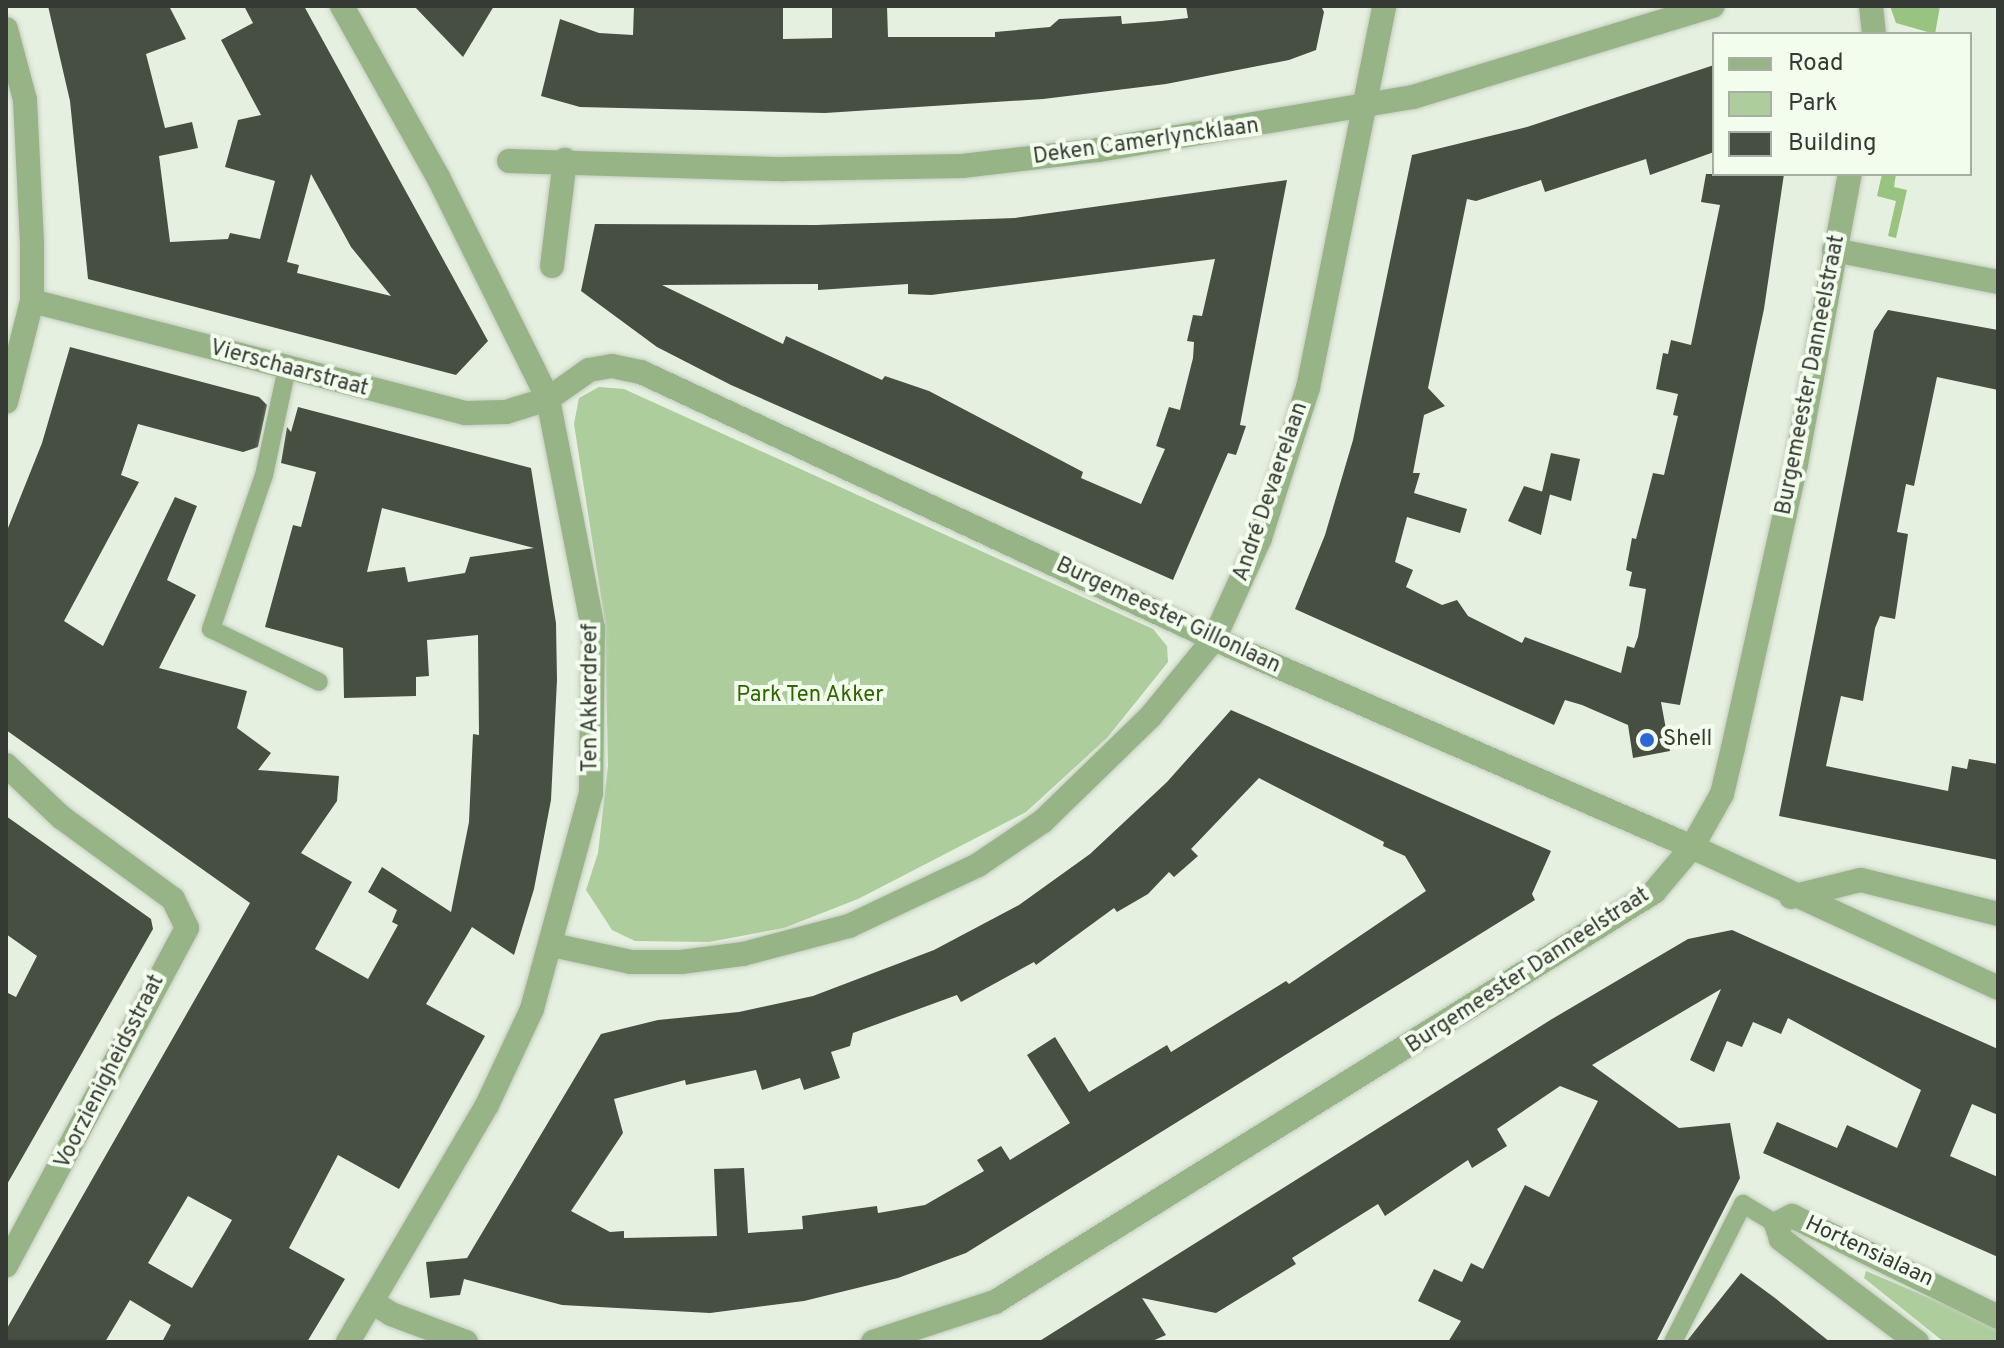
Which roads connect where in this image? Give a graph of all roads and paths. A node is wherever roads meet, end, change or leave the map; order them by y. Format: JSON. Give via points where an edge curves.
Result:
{"nodes":[{"id":1,"x":342,"y":6,"type":"edge"},
{"id":2,"x":1384,"y":6,"type":"edge"},
{"id":3,"x":1712,"y":6,"type":"edge"},
{"id":4,"x":1871,"y":6,"type":"edge"},
{"id":5,"x":6,"y":29,"type":"edge"},
{"id":6,"x":1874,"y":32,"type":"edge"},
{"id":7,"x":16,"y":104,"type":"edge"},
{"id":8,"x":1363,"y":107,"type":"junction"},
{"id":9,"x":565,"y":160,"type":"junction"},
{"id":10,"x":509,"y":161,"type":"dead end"},
{"id":11,"x":1850,"y":176,"type":"edge"},
{"id":12,"x":1834,"y":250,"type":"junction"},
{"id":13,"x":552,"y":266,"type":"dead end"},
{"id":14,"x":1998,"y":282,"type":"edge"},
{"id":15,"x":32,"y":301,"type":"junction"},
{"id":16,"x":287,"y":368,"type":"junction"},
{"id":17,"x":548,"y":399,"type":"junction"},
{"id":18,"x":6,"y":402,"type":"edge"},
{"id":19,"x":1214,"y":639,"type":"junction"},
{"id":20,"x":319,"y":682,"type":"dead end"},
{"id":21,"x":6,"y":765,"type":"edge"},
{"id":22,"x":1692,"y":847,"type":"junction"},
{"id":23,"x":1791,"y":897,"type":"junction"},
{"id":24,"x":1998,"y":914,"type":"edge"},
{"id":25,"x":552,"y":945,"type":"junction"},
{"id":26,"x":1998,"y":988,"type":"edge"},
{"id":27,"x":1776,"y":1224,"type":"junction"},
{"id":28,"x":6,"y":1266,"type":"edge"},
{"id":29,"x":372,"y":1302,"type":"junction"},
{"id":30,"x":1998,"y":1317,"type":"edge"},
{"id":31,"x":348,"y":1342,"type":"edge"},
{"id":32,"x":466,"y":1342,"type":"edge"},
{"id":33,"x":873,"y":1342,"type":"edge"},
{"id":34,"x":1673,"y":1342,"type":"edge"},
{"id":35,"x":1917,"y":1342,"type":"edge"}],
"edges":[{"from":1,"to":17,"type":"street","name":"Ten Akkerdreef","via":[[438,177]]},
{"from":2,"to":8,"type":"street","name":"André Devaerelaan"},
{"from":3,"to":8,"type":"street","name":"Deken Camerlyncklaan","via":[[1413,97]]},
{"from":4,"to":6,"type":"street"},
{"from":5,"to":7,"type":"street"},
{"from":7,"to":15,"type":"street"},
{"from":8,"to":9,"type":"street","name":"Deken Camerlyncklaan","via":[[1191,137],[962,166],[670,167]]},
{"from":8,"to":19,"type":"street","name":"André Devaerelaan","via":[[1308,388],[1260,538]]},
{"from":9,"to":10,"type":"street","name":"Deken Camerlyncklaan"},
{"from":9,"to":13,"type":"street"},
{"from":11,"to":12,"type":"street","name":"Burgemeester Danneelstraat"},
{"from":12,"to":14,"type":"street"},
{"from":12,"to":22,"type":"street","name":"Burgemeester Danneelstraat","via":[[1796,464],[1733,748],[1722,794]]},
{"from":15,"to":16,"type":"street","name":"Vierschaarstraat"},
{"from":15,"to":18,"type":"street"},
{"from":16,"to":17,"type":"street","name":"Vierschaarstraat","via":[[465,413],[506,412]]},
{"from":16,"to":20,"type":"lane","via":[[264,475],[211,629]]},
{"from":17,"to":19,"type":"street","name":"Burgemeester Gillonlaan","via":[[589,370],[612,366],[641,372]]},
{"from":17,"to":25,"type":"street","name":"Ten Akkerdreef","via":[[593,628],[591,793]]},
{"from":19,"to":22,"type":"street","name":"Burgemeester Gillonlaan"},
{"from":19,"to":25,"type":"street","name":"André Devaerelaan","via":[[1113,758],[1043,821],[978,865],[921,893],[849,926],[743,954],[631,962]]},
{"from":21,"to":28,"type":"street","name":"Voorzienigheidsstraat","via":[[61,817],[173,899],[187,928]]},
{"from":22,"to":23,"type":"street","name":"Burgemeester Gillonlaan"},
{"from":22,"to":33,"type":"street","name":"Burgemeester Danneelstraat","via":[[1654,892],[995,1302]]},
{"from":23,"to":24,"type":"street","via":[[1861,880]]},
{"from":23,"to":26,"type":"street","name":"Burgemeester Gillonlaan"},
{"from":25,"to":29,"type":"street","name":"Ten Akkerdreef","via":[[515,1051]]},
{"from":27,"to":30,"type":"street","name":"Hortensialaan","via":[[1792,1216]]},
{"from":27,"to":34,"type":"lane","via":[[1743,1204]]},
{"from":27,"to":35,"type":"street","name":"Hortensialaan","via":[[1781,1239]]},
{"from":29,"to":31,"type":"street","name":"Ten Akkerdreef"},
{"from":29,"to":32,"type":"street"}]}
